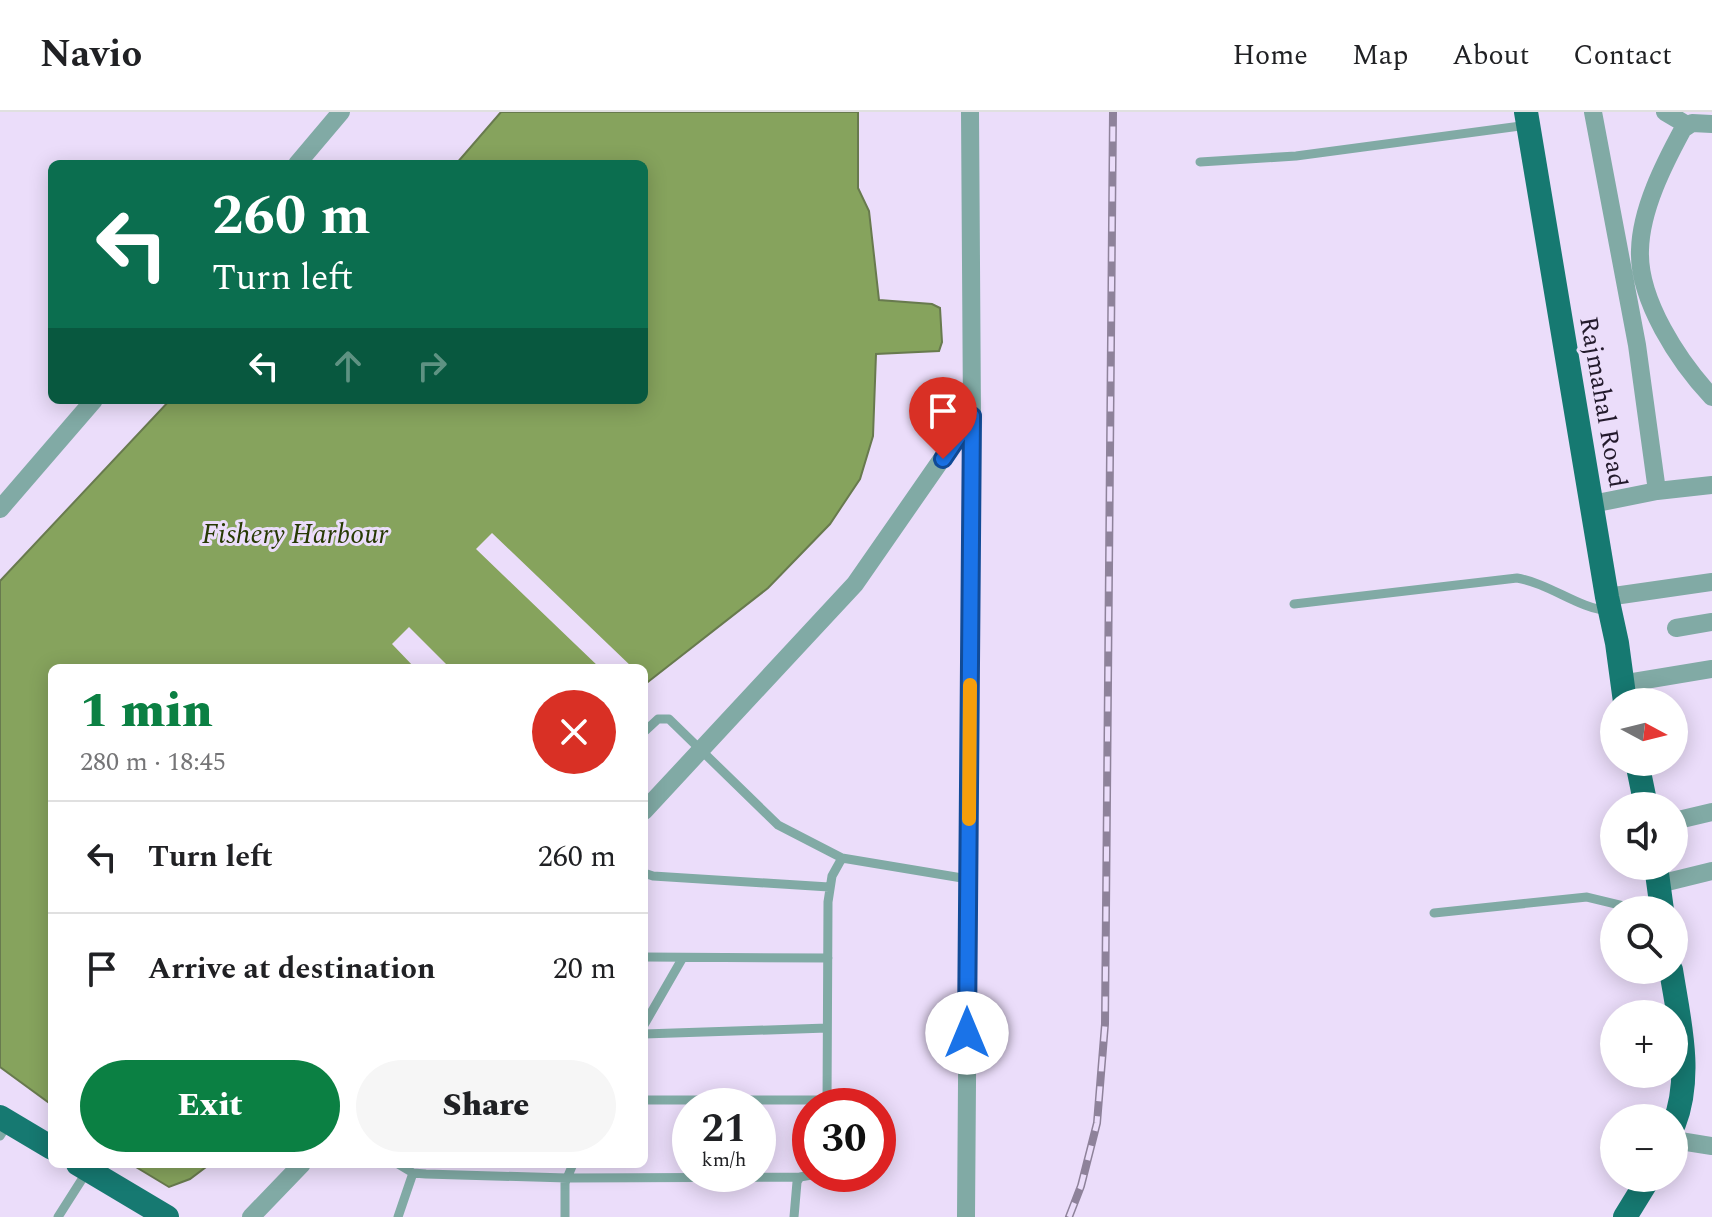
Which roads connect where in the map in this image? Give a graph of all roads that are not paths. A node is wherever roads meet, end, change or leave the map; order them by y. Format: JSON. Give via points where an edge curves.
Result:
{"nodes":[{"id":1,"x":341,"y":112,"type":"edge"},
{"id":2,"x":970,"y":112,"type":"edge"},
{"id":3,"x":1593,"y":112,"type":"edge"},
{"id":4,"x":1665,"y":112,"type":"edge"},
{"id":5,"x":1527,"y":118,"type":"edge"},
{"id":6,"x":1712,"y":124,"type":"edge"},
{"id":7,"x":1687,"y":125,"type":"junction"},
{"id":8,"x":300,"y":160,"type":"edge"},
{"id":9,"x":1200,"y":162,"type":"dead end"},
{"id":10,"x":1712,"y":397,"type":"edge"},
{"id":11,"x":91,"y":404,"type":"edge"},
{"id":12,"x":972,"y":416,"type":"junction"},
{"id":13,"x":1712,"y":485,"type":"edge"},
{"id":14,"x":1657,"y":491,"type":"junction"},
{"id":15,"x":1592,"y":504,"type":"junction"},
{"id":16,"x":0,"y":509,"type":"edge"},
{"id":17,"x":1712,"y":582,"type":"edge"},
{"id":18,"x":1294,"y":604,"type":"dead end"},
{"id":19,"x":1609,"y":604,"type":"junction"},
{"id":20,"x":1712,"y":622,"type":"edge"},
{"id":21,"x":1676,"y":628,"type":"dead end"},
{"id":22,"x":1712,"y":669,"type":"edge"},
{"id":23,"x":1622,"y":688,"type":"edge"},
{"id":24,"x":1642,"y":688,"type":"edge"},
{"id":25,"x":648,"y":728,"type":"edge"},
{"id":26,"x":702,"y":751,"type":"junction"},
{"id":27,"x":648,"y":807,"type":"edge"},
{"id":28,"x":1712,"y":812,"type":"edge"},
{"id":29,"x":1688,"y":818,"type":"edge"},
{"id":30,"x":842,"y":858,"type":"junction"},
{"id":31,"x":1712,"y":871,"type":"edge"},
{"id":32,"x":1688,"y":873,"type":"edge"},
{"id":33,"x":648,"y":874,"type":"edge"},
{"id":34,"x":968,"y":879,"type":"junction"},
{"id":35,"x":829,"y":887,"type":"junction"},
{"id":36,"x":1600,"y":900,"type":"edge"},
{"id":37,"x":1434,"y":913,"type":"dead end"},
{"id":38,"x":648,"y":957,"type":"edge"},
{"id":39,"x":828,"y":958,"type":"junction"},
{"id":40,"x":682,"y":959,"type":"junction"},
{"id":41,"x":1673,"y":984,"type":"edge"},
{"id":42,"x":648,"y":1018,"type":"edge"},
{"id":43,"x":827,"y":1028,"type":"junction"},
{"id":44,"x":648,"y":1034,"type":"edge"},
{"id":45,"x":827,"y":1088,"type":"edge"},
{"id":46,"x":648,"y":1100,"type":"edge"},
{"id":47,"x":792,"y":1102,"type":"edge"},
{"id":48,"x":1679,"y":1104,"type":"edge"},
{"id":49,"x":3,"y":1125,"type":"edge"},
{"id":50,"x":1688,"y":1142,"type":"edge"},
{"id":51,"x":48,"y":1146,"type":"edge"},
{"id":52,"x":1712,"y":1146,"type":"edge"},
{"id":53,"x":82,"y":1168,"type":"edge"},
{"id":54,"x":85,"y":1168,"type":"edge"},
{"id":55,"x":298,"y":1168,"type":"edge"},
{"id":56,"x":405,"y":1168,"type":"edge"},
{"id":57,"x":571,"y":1168,"type":"edge"},
{"id":58,"x":413,"y":1173,"type":"junction"},
{"id":59,"x":792,"y":1177,"type":"edge"},
{"id":60,"x":567,"y":1178,"type":"junction"},
{"id":61,"x":795,"y":1192,"type":"edge"},
{"id":62,"x":1640,"y":1192,"type":"edge"},
{"id":63,"x":58,"y":1217,"type":"edge"},
{"id":64,"x":167,"y":1217,"type":"edge"},
{"id":65,"x":251,"y":1217,"type":"edge"},
{"id":66,"x":398,"y":1217,"type":"edge"},
{"id":67,"x":565,"y":1217,"type":"edge"},
{"id":68,"x":794,"y":1217,"type":"edge"},
{"id":69,"x":966,"y":1217,"type":"edge"},
{"id":70,"x":1625,"y":1217,"type":"edge"}],
"edges":[{"from":1,"to":8,"type":"street"},
{"from":2,"to":12,"type":"street"},
{"from":3,"to":14,"type":"street","via":[[1637,345]]},
{"from":4,"to":7,"type":"street"},
{"from":5,"to":9,"type":"lane","via":[[1296,156]]},
{"from":5,"to":15,"type":"main road","name":"Rajmahal Road"},
{"from":6,"to":7,"type":"street"},
{"from":7,"to":10,"type":"street","via":[[1650,202],[1640,263],[1645,287],[1674,347]]},
{"from":11,"to":16,"type":"street"},
{"from":12,"to":26,"type":"street","via":[[855,584]]},
{"from":12,"to":34,"type":"street"},
{"from":13,"to":14,"type":"street"},
{"from":14,"to":15,"type":"street"},
{"from":15,"to":19,"type":"main road","name":"Rajmahal Road"},
{"from":17,"to":19,"type":"street"},
{"from":18,"to":19,"type":"lane","via":[[1517,578],[1538,581],[1583,605]]},
{"from":19,"to":23,"type":"main road","name":"Rajmahal Road"},
{"from":20,"to":21,"type":"street"},
{"from":22,"to":24,"type":"street"},
{"from":25,"to":26,"type":"lane","via":[[658,719],[669,719]]},
{"from":26,"to":27,"type":"street"},
{"from":26,"to":30,"type":"lane","via":[[768,818]]},
{"from":28,"to":29,"type":"street"},
{"from":30,"to":34,"type":"lane"},
{"from":30,"to":35,"type":"lane"},
{"from":31,"to":32,"type":"street"},
{"from":33,"to":35,"type":"lane"},
{"from":34,"to":69,"type":"street"},
{"from":35,"to":39,"type":"lane"},
{"from":36,"to":37,"type":"lane","via":[[1587,897]]},
{"from":38,"to":40,"type":"lane"},
{"from":39,"to":40,"type":"lane"},
{"from":39,"to":43,"type":"lane"},
{"from":40,"to":42,"type":"lane"},
{"from":41,"to":48,"type":"main road","via":[[1684,1059]]},
{"from":43,"to":44,"type":"lane"},
{"from":43,"to":45,"type":"lane"},
{"from":46,"to":47,"type":"lane"},
{"from":49,"to":51,"type":"main road"},
{"from":50,"to":52,"type":"street"},
{"from":53,"to":63,"type":"lane"},
{"from":54,"to":64,"type":"main road"},
{"from":55,"to":65,"type":"street"},
{"from":56,"to":58,"type":"lane"},
{"from":57,"to":60,"type":"lane"},
{"from":58,"to":60,"type":"lane"},
{"from":58,"to":66,"type":"lane"},
{"from":59,"to":60,"type":"lane"},
{"from":60,"to":67,"type":"lane"},
{"from":61,"to":68,"type":"lane"},
{"from":62,"to":70,"type":"main road"}]}
